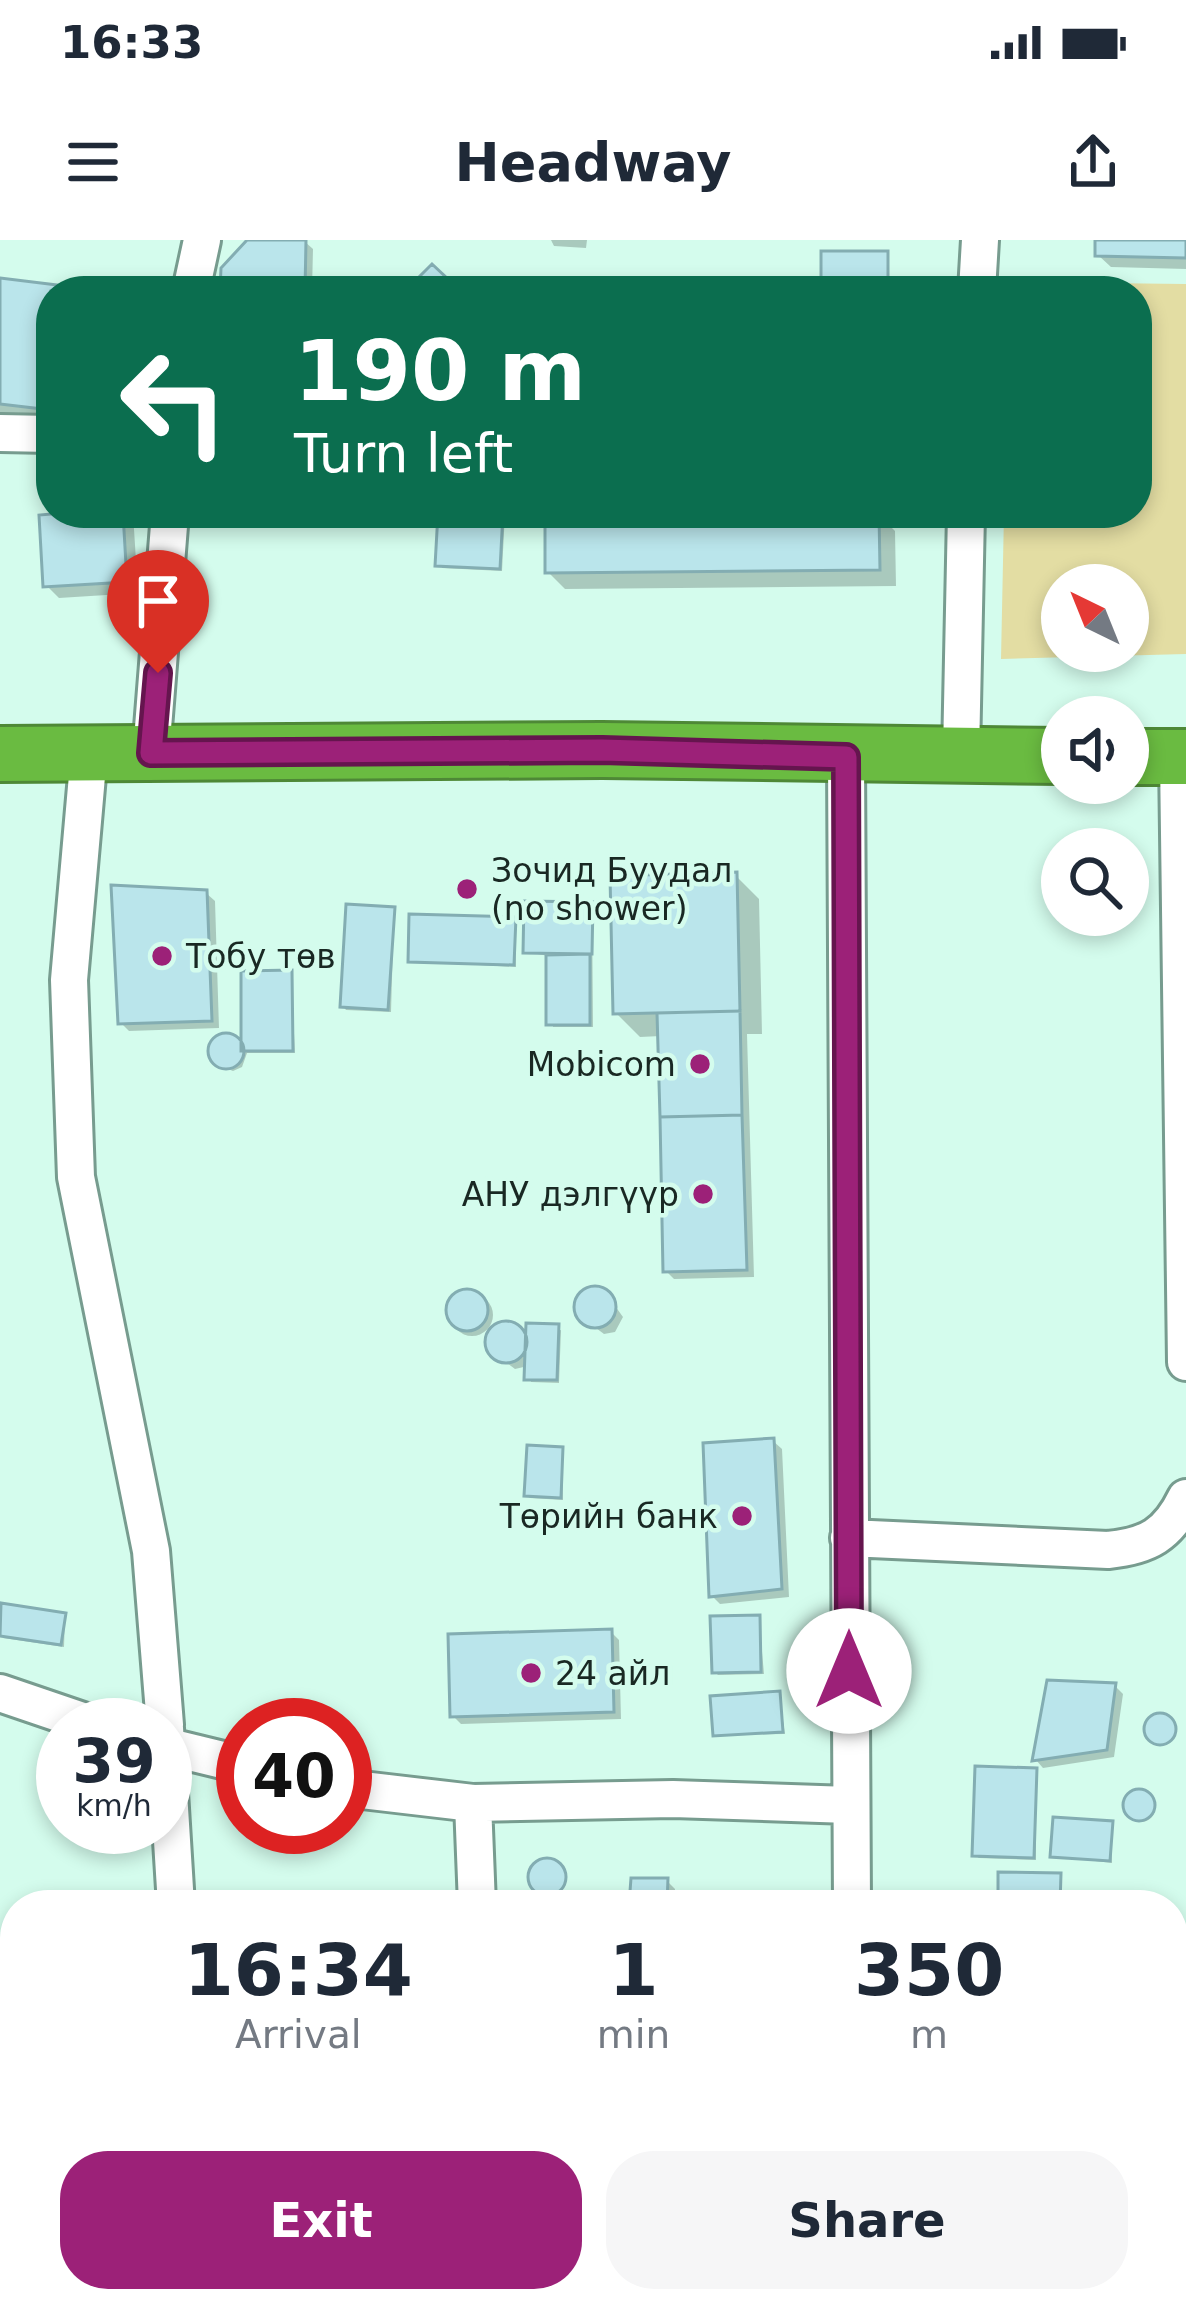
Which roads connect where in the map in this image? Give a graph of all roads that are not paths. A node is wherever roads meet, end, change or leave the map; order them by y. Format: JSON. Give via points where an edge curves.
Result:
{"nodes":[{"id":1,"x":202,"y":240,"type":"edge"},
{"id":2,"x":980,"y":240,"type":"edge"},
{"id":3,"x":194,"y":276,"type":"edge"},
{"id":4,"x":978,"y":276,"type":"edge"},
{"id":5,"x":0,"y":433,"type":"edge"},
{"id":6,"x":36,"y":434,"type":"edge"},
{"id":7,"x":169,"y":528,"type":"edge"},
{"id":8,"x":966,"y":528,"type":"edge"},
{"id":9,"x":88,"y":753,"type":"junction"},
{"id":10,"x":151,"y":753,"type":"junction"},
{"id":11,"x":0,"y":754,"type":"edge"},
{"id":12,"x":961,"y":754,"type":"junction"},
{"id":13,"x":1041,"y":755,"type":"edge"},
{"id":14,"x":846,"y":757,"type":"junction"},
{"id":15,"x":1164,"y":757,"type":"edge"},
{"id":16,"x":1186,"y":1362,"type":"edge"},
{"id":17,"x":1186,"y":1498,"type":"edge"},
{"id":18,"x":849,"y":1538,"type":"junction"},
{"id":19,"x":0,"y":1694,"type":"edge"},
{"id":20,"x":163,"y":1698,"type":"edge"},
{"id":21,"x":36,"y":1706,"type":"edge"},
{"id":22,"x":372,"y":1790,"type":"edge"},
{"id":23,"x":472,"y":1802,"type":"junction"},
{"id":24,"x":850,"y":1804,"type":"junction"},
{"id":25,"x":173,"y":1854,"type":"edge"},
{"id":26,"x":175,"y":1890,"type":"edge"},
{"id":27,"x":476,"y":1890,"type":"edge"},
{"id":28,"x":852,"y":1890,"type":"edge"}],
"edges":[{"from":1,"to":3,"type":"street"},
{"from":2,"to":4,"type":"street"},
{"from":5,"to":6,"type":"street"},
{"from":7,"to":10,"type":"street"},
{"from":8,"to":12,"type":"street"},
{"from":9,"to":10,"type":"highway"},
{"from":9,"to":11,"type":"highway"},
{"from":9,"to":20,"type":"street","via":[[69,980],[76,1177],[151,1551]]},
{"from":10,"to":14,"type":"highway"},
{"from":12,"to":13,"type":"highway"},
{"from":12,"to":14,"type":"highway"},
{"from":14,"to":18,"type":"street"},
{"from":15,"to":16,"type":"street"},
{"from":17,"to":18,"type":"street","via":[[1172,1526],[1142,1547]]},
{"from":18,"to":24,"type":"street"},
{"from":19,"to":21,"type":"street"},
{"from":22,"to":23,"type":"street"},
{"from":23,"to":24,"type":"street"},
{"from":23,"to":27,"type":"street"},
{"from":24,"to":28,"type":"street"},
{"from":25,"to":26,"type":"street"}]}
